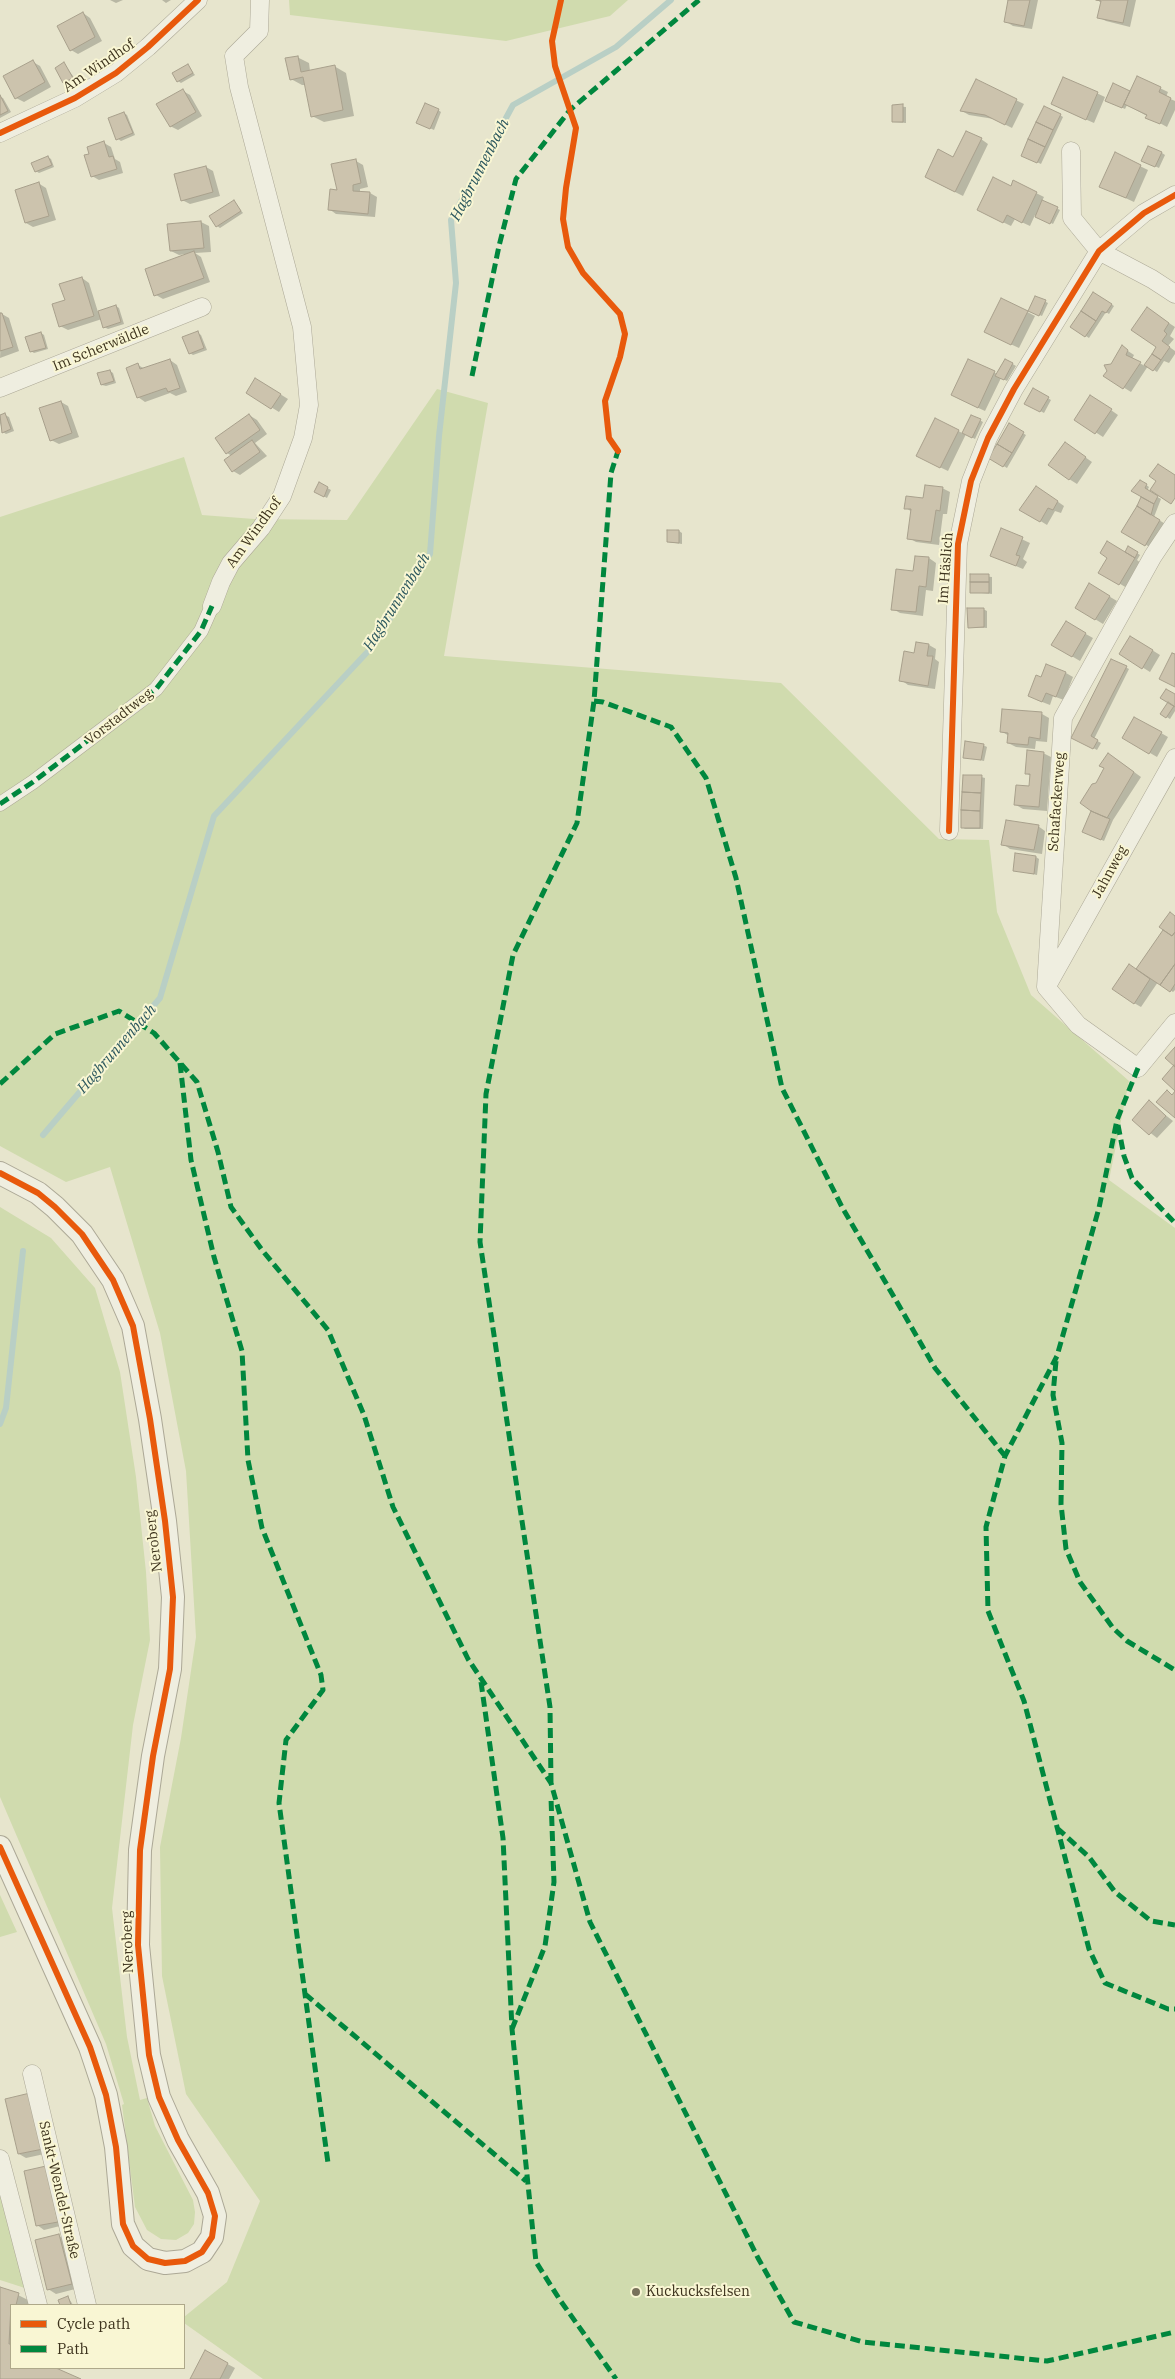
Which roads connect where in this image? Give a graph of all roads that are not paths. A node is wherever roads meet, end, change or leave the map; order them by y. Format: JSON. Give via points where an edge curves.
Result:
{"nodes":[{"id":1,"x":198,"y":0,"type":"edge"},
{"id":2,"x":260,"y":0,"type":"edge"},
{"id":3,"x":0,"y":133,"type":"edge"},
{"id":4,"x":1071,"y":151,"type":"dead end"},
{"id":5,"x":1175,"y":195,"type":"edge"},
{"id":6,"x":1099,"y":251,"type":"junction"},
{"id":7,"x":1175,"y":294,"type":"edge"},
{"id":8,"x":202,"y":307,"type":"dead end"},
{"id":9,"x":0,"y":388,"type":"edge"},
{"id":10,"x":1175,"y":523,"type":"edge"},
{"id":11,"x":212,"y":606,"type":"joint"},
{"id":12,"x":1175,"y":758,"type":"edge"},
{"id":13,"x":0,"y":804,"type":"edge"},
{"id":14,"x":949,"y":831,"type":"dead end"},
{"id":15,"x":1046,"y":988,"type":"junction"},
{"id":16,"x":1175,"y":1023,"type":"edge"},
{"id":17,"x":0,"y":1173,"type":"edge"},
{"id":18,"x":0,"y":1847,"type":"edge"},
{"id":19,"x":32,"y":2074,"type":"dead end"},
{"id":20,"x":0,"y":2159,"type":"edge"},
{"id":21,"x":38,"y":2304,"type":"edge"},
{"id":22,"x":87,"y":2304,"type":"edge"}],
"edges":[{"from":1,"to":3,"type":"street","name":"Am Windhof","via":[[116,73],[76,98]]},
{"from":2,"to":11,"type":"street","name":"Am Windhof","via":[[259,31],[234,56],[239,87],[302,327],[309,405],[303,438],[282,496],[261,528],[231,563]]},
{"from":4,"to":6,"type":"street","via":[[1072,218]]},
{"from":5,"to":6,"type":"street","name":"Im Häslich","via":[[1144,213]]},
{"from":6,"to":7,"type":"street"},
{"from":6,"to":14,"type":"street","name":"Im Häslich","via":[[1014,389],[988,438],[965,503],[958,544]]},
{"from":8,"to":9,"type":"street","name":"Im Scherwäldle"},
{"from":10,"to":15,"type":"street","name":"Schafackerweg","via":[[1153,556],[1063,718]]},
{"from":11,"to":13,"type":"street","name":"Vorstadtweg","via":[[201,631],[156,689]]},
{"from":12,"to":15,"type":"street","name":"Jahnweg"},
{"from":15,"to":16,"type":"street","via":[[1078,1025],[1138,1068]]},
{"from":17,"to":18,"type":"street","name":"Neroberg","via":[[38,1193],[55,1208],[82,1234],[113,1280],[133,1326],[150,1419],[173,1597],[170,1669],[153,1756],[140,1850],[138,1945],[149,2055],[159,2098],[208,2193],[216,2216],[212,2237],[202,2252],[185,2261],[165,2263],[148,2259],[133,2246],[126,2231],[116,2147],[90,2047]]},
{"from":19,"to":22,"type":"street","name":"Sankt-Wendel-Straße"},
{"from":20,"to":21,"type":"street"}]}
